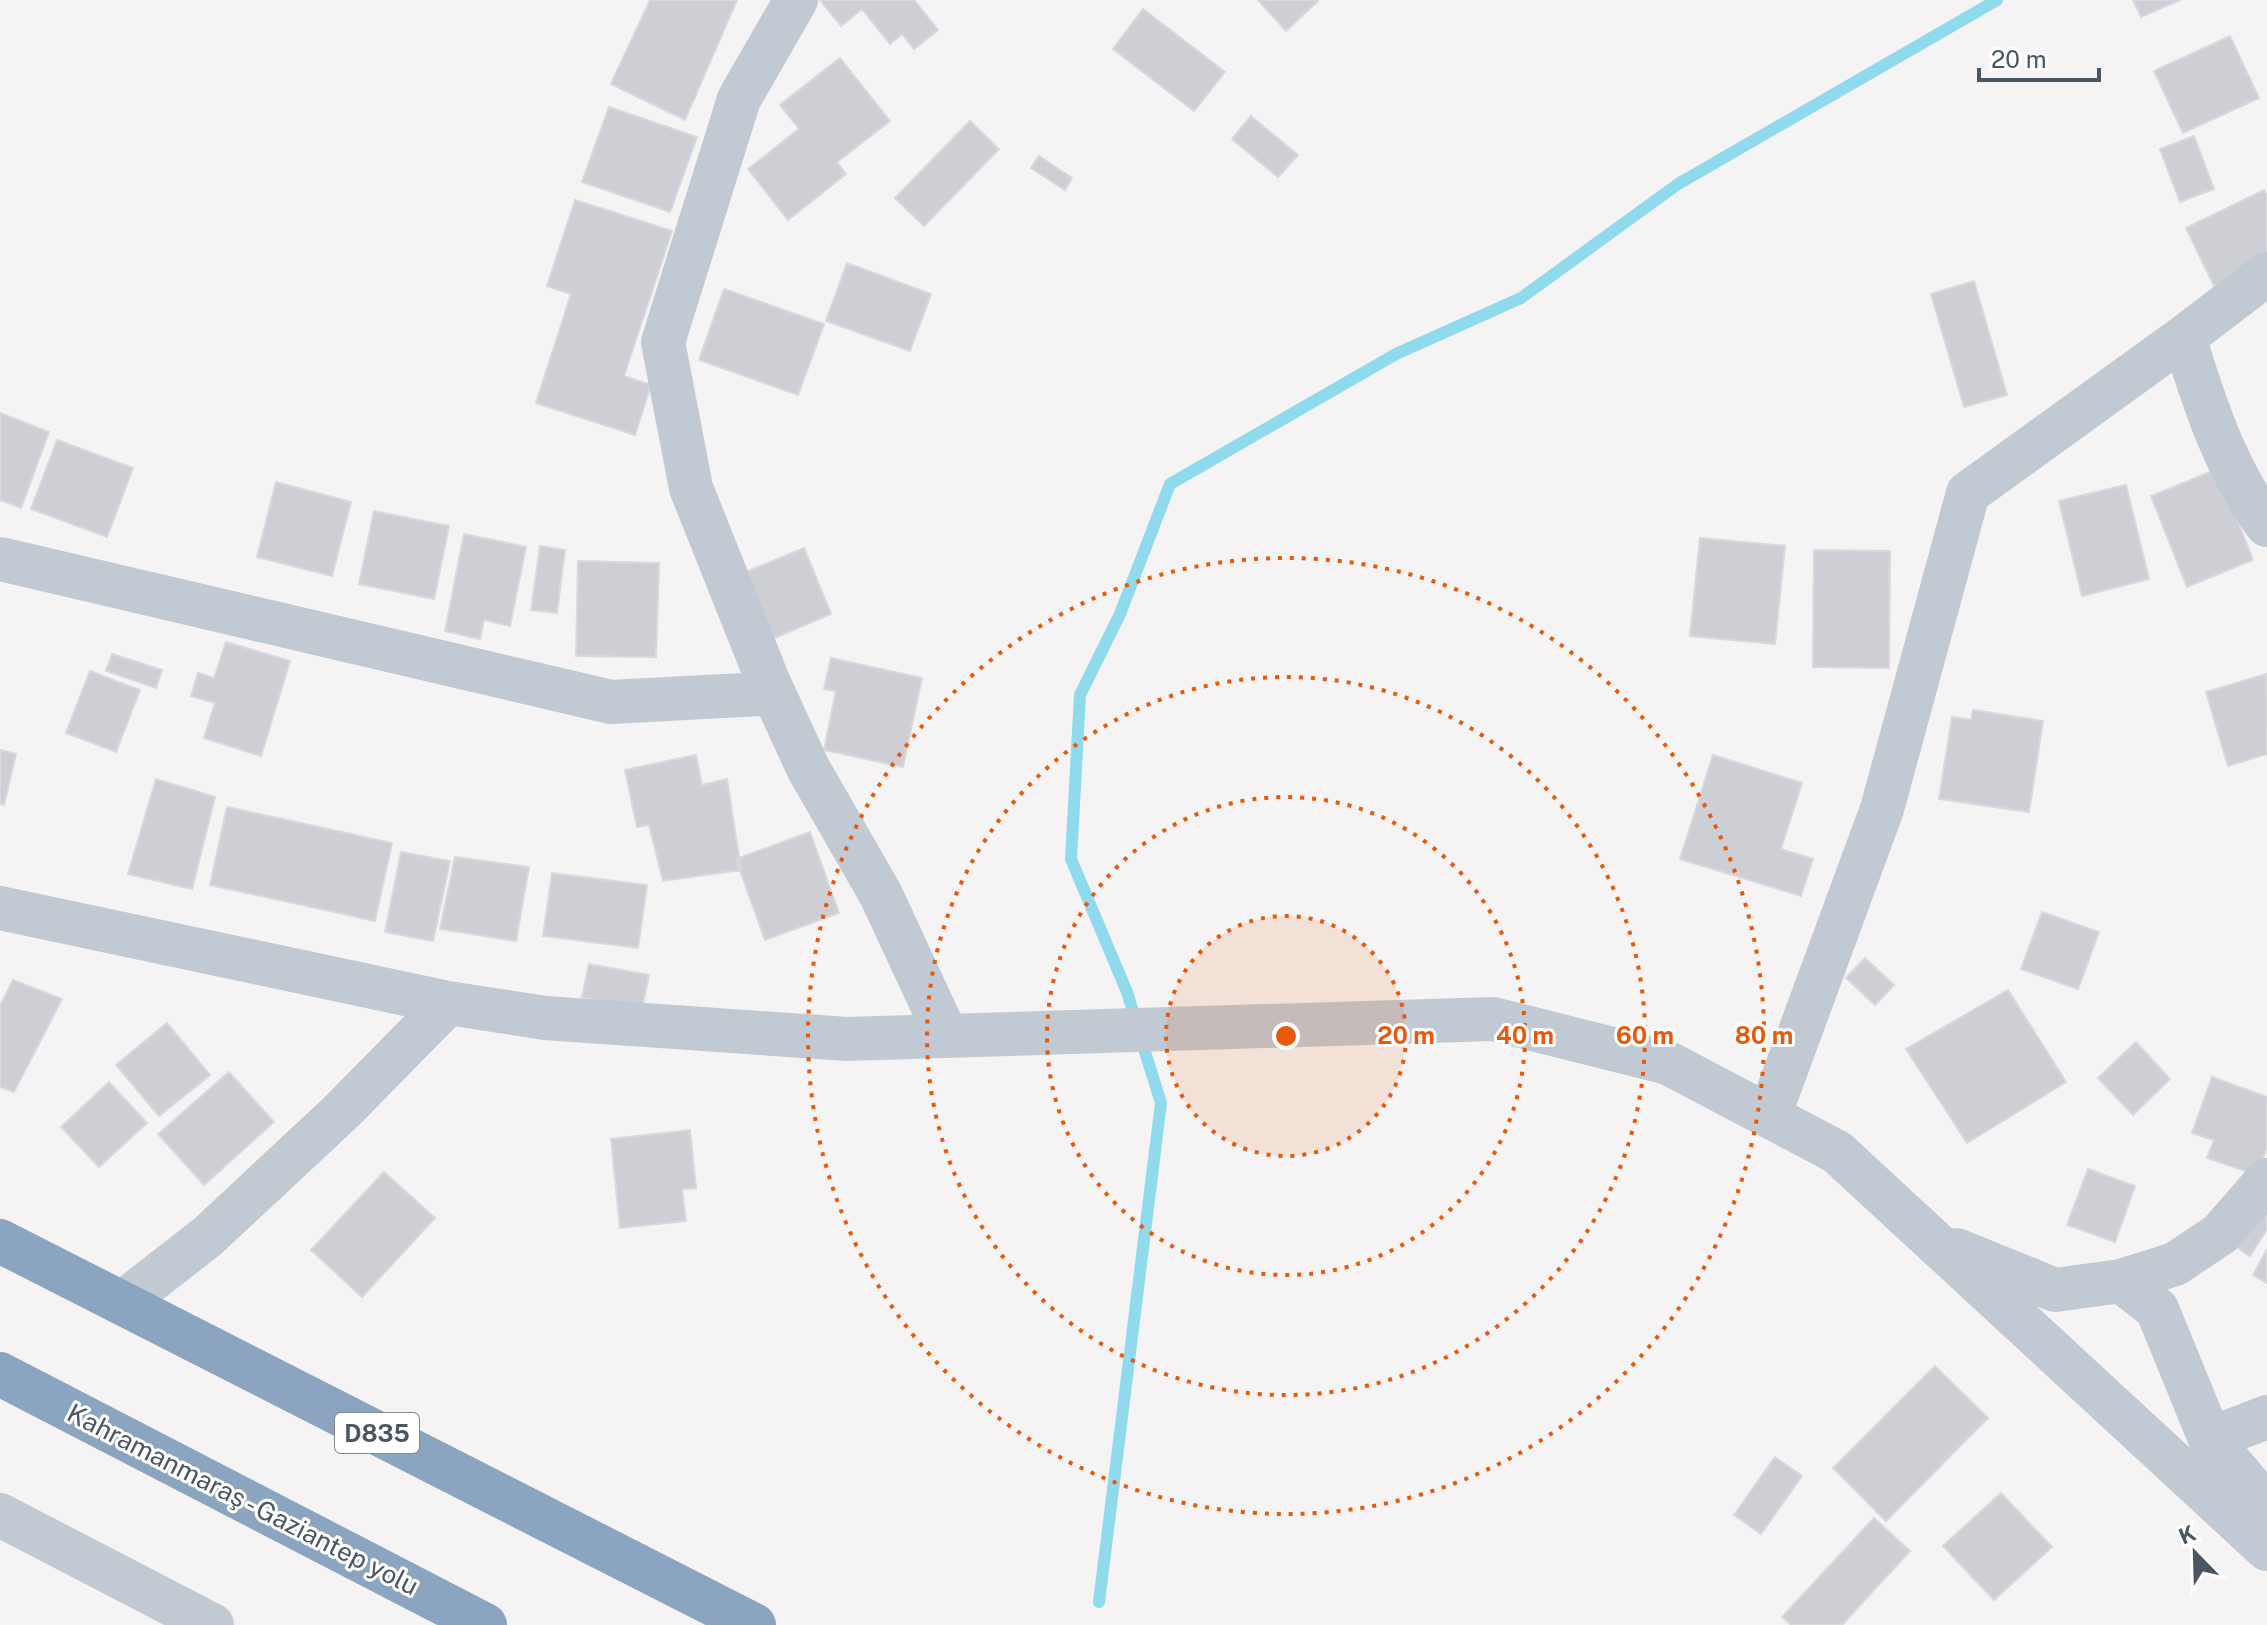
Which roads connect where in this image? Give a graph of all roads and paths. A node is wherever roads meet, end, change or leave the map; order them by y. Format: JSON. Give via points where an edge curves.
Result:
{"nodes":[{"id":1,"x":796,"y":0,"type":"edge"},
{"id":2,"x":2267,"y":274,"type":"edge"},
{"id":3,"x":2184,"y":337,"type":"junction"},
{"id":4,"x":2267,"y":525,"type":"edge"},
{"id":5,"x":0,"y":559,"type":"edge"},
{"id":6,"x":768,"y":681,"type":"junction"},
{"id":7,"x":0,"y":908,"type":"edge"},
{"id":8,"x":448,"y":1003,"type":"junction"},
{"id":9,"x":946,"y":1035,"type":"junction"},
{"id":10,"x":1769,"y":1116,"type":"junction"},
{"id":11,"x":2267,"y":1180,"type":"edge"},
{"id":12,"x":1932,"y":1240,"type":"junction"},
{"id":13,"x":0,"y":1241,"type":"edge"},
{"id":14,"x":2121,"y":1281,"type":"junction"},
{"id":15,"x":122,"y":1303,"type":"junction"},
{"id":16,"x":0,"y":1374,"type":"edge"},
{"id":17,"x":2267,"y":1417,"type":"edge"},
{"id":18,"x":2210,"y":1439,"type":"junction"},
{"id":19,"x":2267,"y":1506,"type":"edge"},
{"id":20,"x":0,"y":1515,"type":"edge"},
{"id":21,"x":2267,"y":1549,"type":"edge"},
{"id":22,"x":212,"y":1625,"type":"edge"},
{"id":23,"x":485,"y":1625,"type":"edge"},
{"id":24,"x":754,"y":1625,"type":"edge"}],
"edges":[{"from":1,"to":6,"type":"street","via":[[739,99],[663,342],[691,488]]},
{"from":2,"to":3,"type":"street"},
{"from":3,"to":4,"type":"street","via":[[2205,406],[2247,498]]},
{"from":3,"to":10,"type":"street","via":[[1968,493],[1882,809]]},
{"from":5,"to":6,"type":"street","via":[[611,702],[761,694]]},
{"from":6,"to":9,"type":"street","via":[[808,768],[881,895]]},
{"from":7,"to":8,"type":"street"},
{"from":8,"to":9,"type":"street","via":[[545,1018],[847,1039]]},
{"from":8,"to":15,"type":"street","via":[[207,1237]]},
{"from":9,"to":10,"type":"street","via":[[1493,1019],[1668,1063]]},
{"from":10,"to":12,"type":"street","via":[[1837,1152]]},
{"from":11,"to":14,"type":"street","via":[[2220,1234],[2175,1264]]},
{"from":12,"to":14,"type":"street","via":[[2055,1290]]},
{"from":12,"to":21,"type":"street"},
{"from":13,"to":15,"type":"highway","number":"D835"},
{"from":14,"to":18,"type":"street","via":[[2157,1309]]},
{"from":15,"to":24,"type":"highway","number":"D835"},
{"from":16,"to":23,"type":"highway","name":"Kahramanmaraş - Gaziantep yolu"},
{"from":17,"to":18,"type":"street"},
{"from":18,"to":19,"type":"street"},
{"from":20,"to":22,"type":"street"}]}
